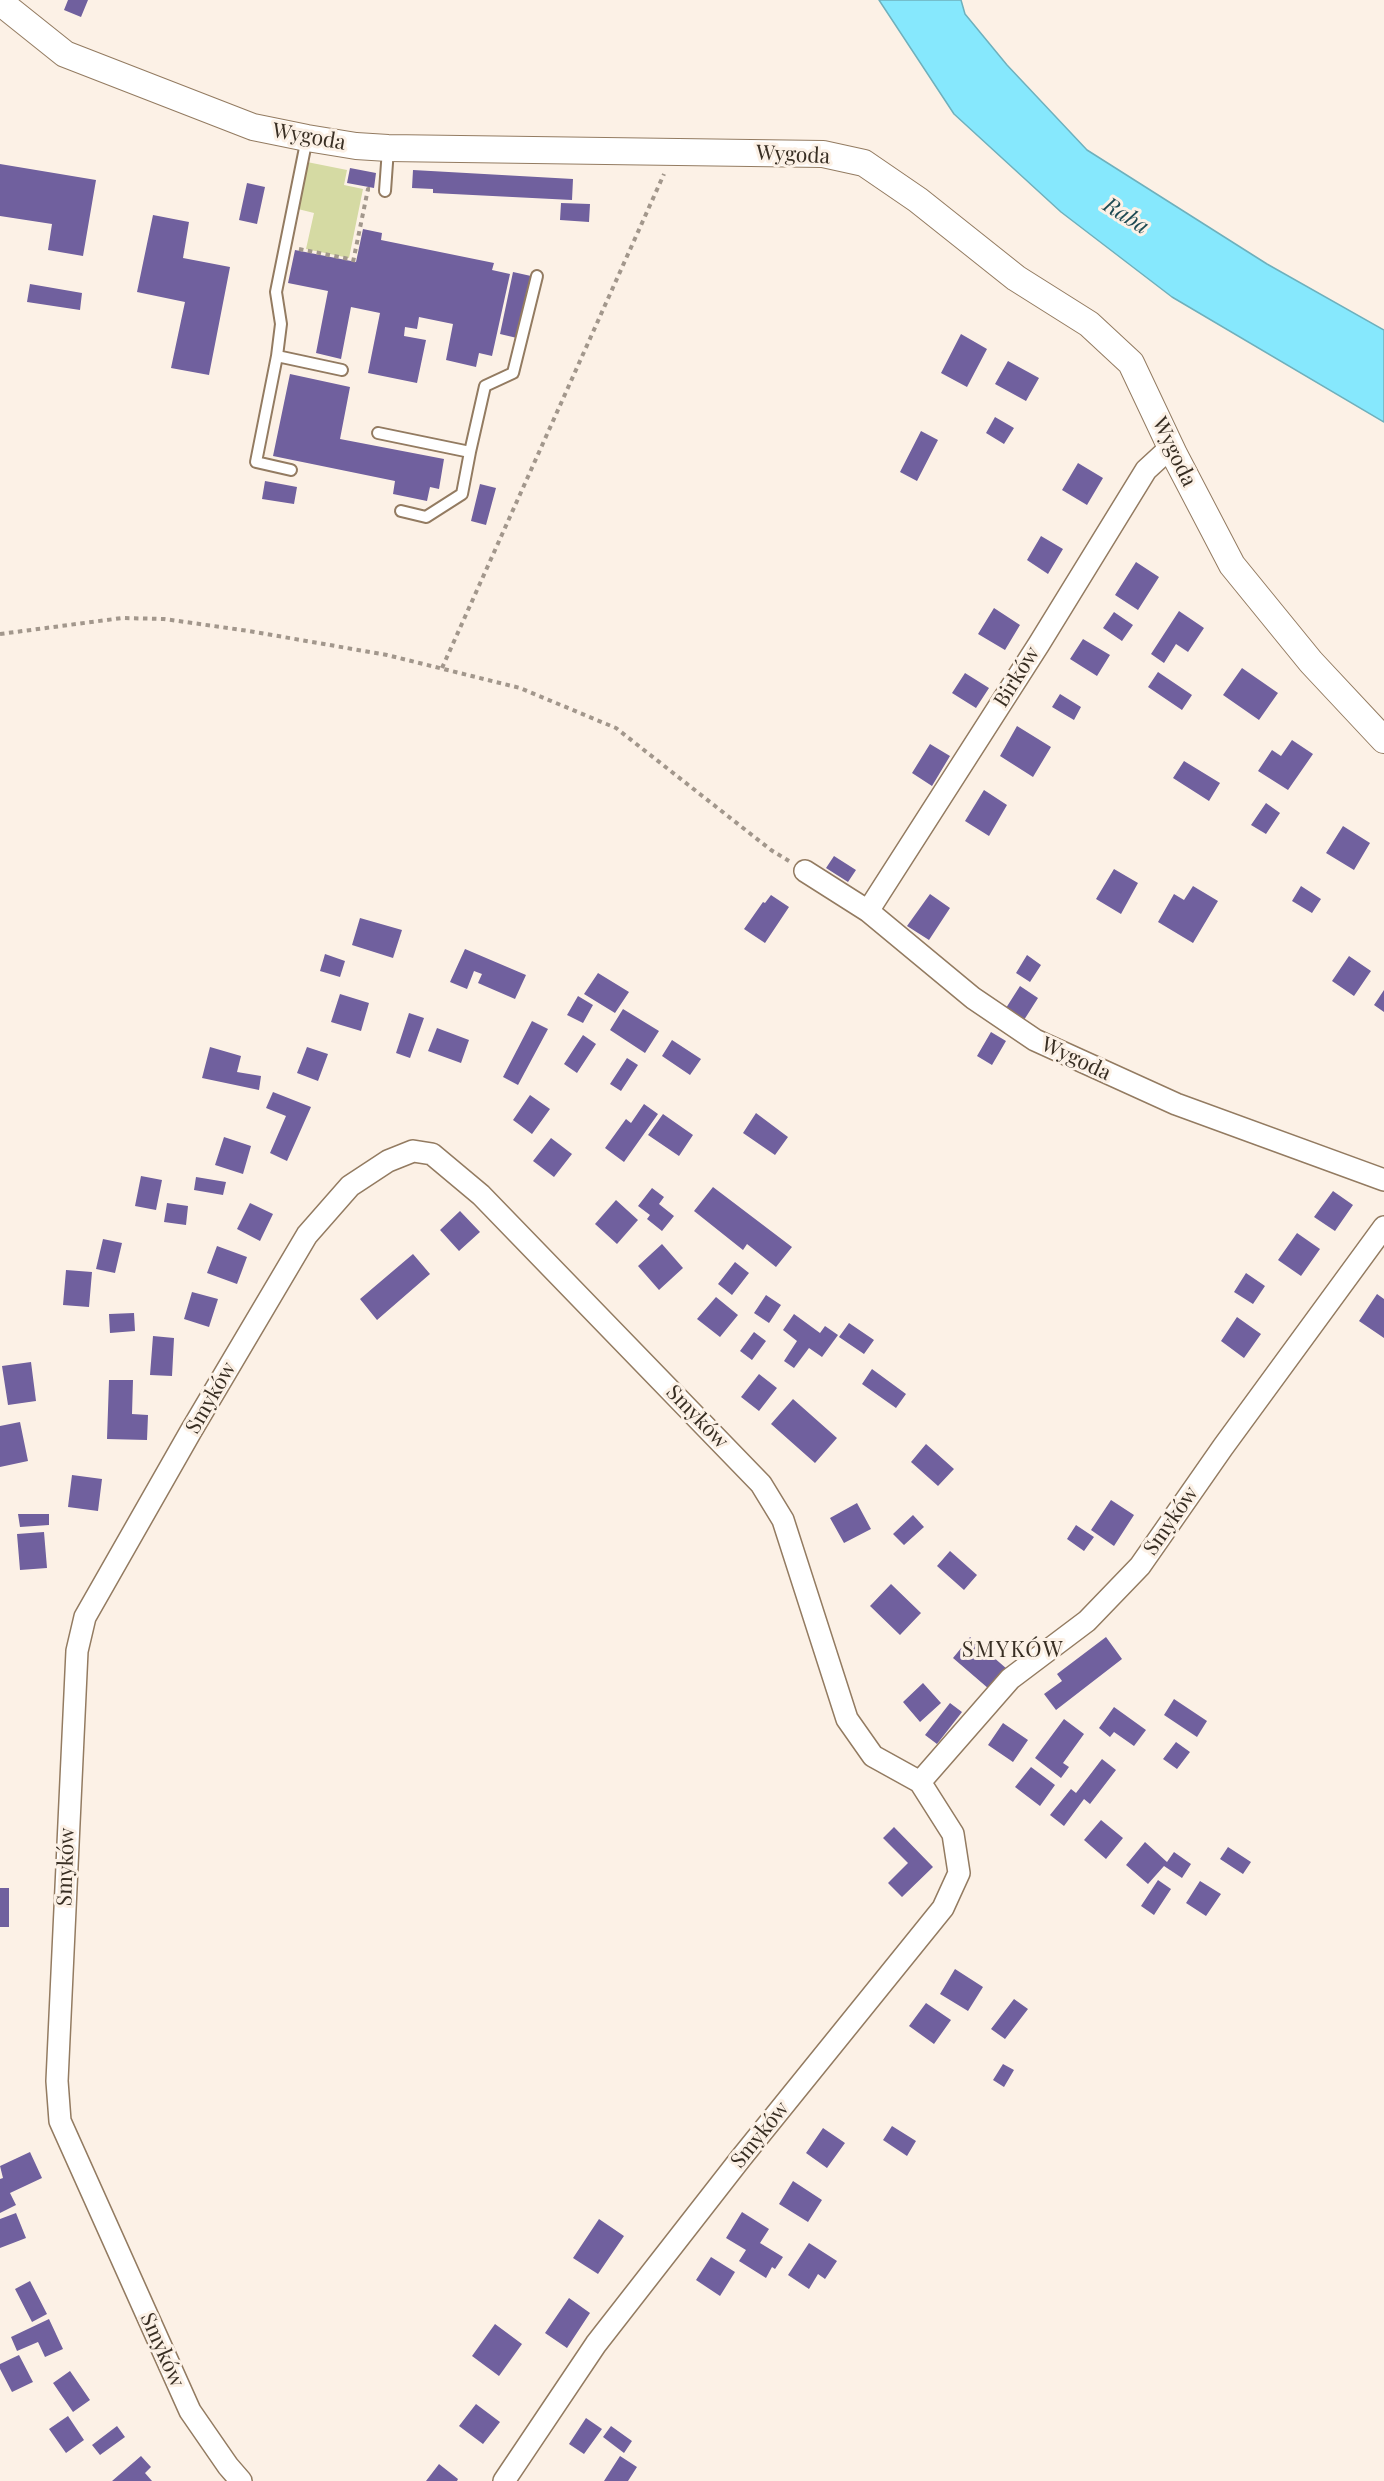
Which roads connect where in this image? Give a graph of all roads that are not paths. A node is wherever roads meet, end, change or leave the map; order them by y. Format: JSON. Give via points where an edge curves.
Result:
{"nodes":[{"id":1,"x":0,"y":2,"type":"edge"},
{"id":2,"x":307,"y":138,"type":"junction"},
{"id":3,"x":388,"y":148,"type":"junction"},
{"id":4,"x":385,"y":191,"type":"dead end"},
{"id":5,"x":537,"y":276,"type":"dead end"},
{"id":6,"x":277,"y":356,"type":"junction"},
{"id":7,"x":342,"y":370,"type":"dead end"},
{"id":8,"x":378,"y":433,"type":"dead end"},
{"id":9,"x":1171,"y":447,"type":"junction"},
{"id":10,"x":470,"y":452,"type":"junction"},
{"id":11,"x":291,"y":470,"type":"dead end"},
{"id":12,"x":402,"y":511,"type":"dead end"},
{"id":13,"x":1384,"y":740,"type":"edge"},
{"id":14,"x":805,"y":871,"type":"road end"},
{"id":15,"x":868,"y":912,"type":"junction"},
{"id":16,"x":1384,"y":1180,"type":"edge"},
{"id":17,"x":1384,"y":1227,"type":"edge"},
{"id":18,"x":920,"y":1782,"type":"junction"},
{"id":19,"x":241,"y":2481,"type":"edge"},
{"id":20,"x":504,"y":2481,"type":"edge"}],
"edges":[{"from":1,"to":2,"type":"street","name":"Wygoda","via":[[65,54],[253,127]]},
{"from":2,"to":3,"type":"street","name":"Wygoda"},
{"from":2,"to":6,"type":"lane","via":[[276,292],[281,324]]},
{"from":3,"to":4,"type":"lane"},
{"from":3,"to":9,"type":"street","name":"Wygoda","via":[[823,154],[864,163],[918,200],[1016,278],[1089,324],[1131,363]]},
{"from":5,"to":10,"type":"lane","via":[[513,373],[485,386]]},
{"from":6,"to":7,"type":"lane"},
{"from":6,"to":11,"type":"lane","via":[[256,462]]},
{"from":8,"to":10,"type":"lane"},
{"from":9,"to":13,"type":"street","name":"Wygoda","via":[[1232,565],[1311,662]]},
{"from":9,"to":15,"type":"street","name":"Birków","via":[[1146,470]]},
{"from":10,"to":12,"type":"lane","via":[[462,494],[426,517]]},
{"from":14,"to":15,"type":"street","name":"Wygoda"},
{"from":15,"to":16,"type":"street","name":"Wygoda","via":[[973,999],[1035,1040],[1176,1104]]},
{"from":17,"to":18,"type":"street","name":"Smyków","via":[[1140,1566],[1087,1621],[1010,1679]]},
{"from":18,"to":19,"type":"street","name":"Smyków","via":[[873,1756],[847,1719],[783,1520],[761,1484],[650,1367],[481,1195],[432,1154],[413,1151],[388,1161],[350,1186],[307,1235],[191,1431],[85,1617],[76,1651],[57,2081],[60,2121],[190,2411]]},
{"from":18,"to":20,"type":"street","name":"Smyków","via":[[953,1834],[959,1873],[943,1908],[596,2344]]}]}
